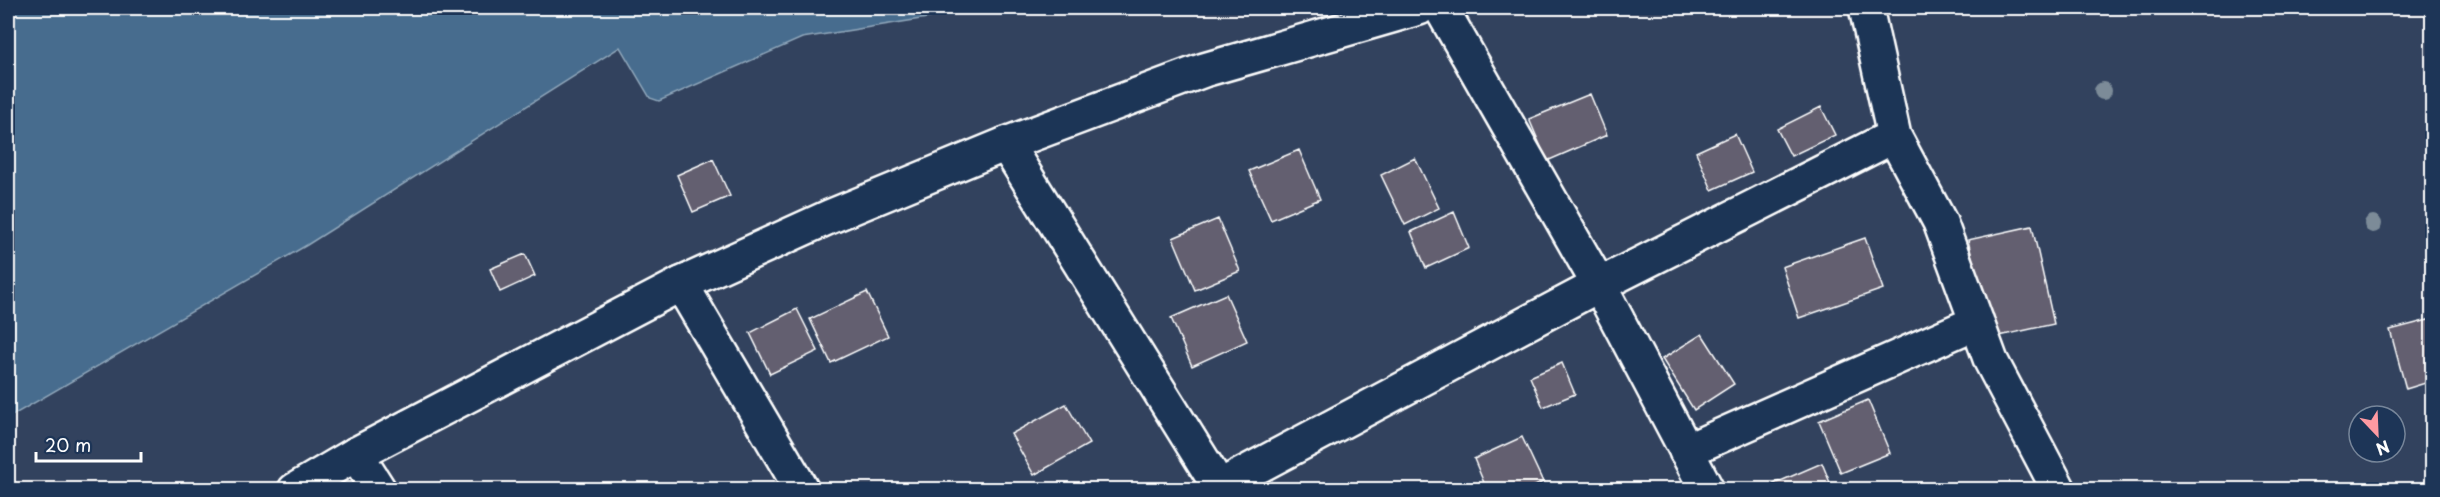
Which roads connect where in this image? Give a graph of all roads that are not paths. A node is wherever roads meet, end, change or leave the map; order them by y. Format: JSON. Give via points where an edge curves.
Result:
{"nodes":[{"id":1,"x":1419,"y":8,"type":"edge"},
{"id":2,"x":1441,"y":8,"type":"edge"},
{"id":3,"x":1866,"y":8,"type":"edge"},
{"id":4,"x":1894,"y":136,"type":"junction"},
{"id":5,"x":1006,"y":144,"type":"junction"},
{"id":6,"x":681,"y":284,"type":"junction"},
{"id":7,"x":1599,"y":285,"type":"junction"},
{"id":8,"x":1977,"y":322,"type":"junction"},
{"id":9,"x":1686,"y":451,"type":"junction"},
{"id":10,"x":356,"y":453,"type":"junction"},
{"id":11,"x":1218,"y":488,"type":"edge"},
{"id":12,"x":295,"y":489,"type":"edge"},
{"id":13,"x":379,"y":489,"type":"edge"},
{"id":14,"x":802,"y":489,"type":"edge"},
{"id":15,"x":1707,"y":489,"type":"edge"},
{"id":16,"x":2059,"y":489,"type":"edge"}],
"edges":[{"from":1,"to":5,"type":"main road","via":[[1204,70]]},
{"from":2,"to":7,"type":"main road"},
{"from":3,"to":4,"type":"main road"},
{"from":4,"to":7,"type":"main road"},
{"from":4,"to":8,"type":"main road","via":[[1940,222]]},
{"from":5,"to":6,"type":"main road"},
{"from":5,"to":11,"type":"main road"},
{"from":6,"to":10,"type":"main road"},
{"from":6,"to":14,"type":"main road"},
{"from":7,"to":9,"type":"main road"},
{"from":7,"to":11,"type":"main road"},
{"from":8,"to":9,"type":"main road"},
{"from":8,"to":16,"type":"main road","via":[[1991,361]]},
{"from":9,"to":15,"type":"main road"},
{"from":10,"to":12,"type":"main road"},
{"from":10,"to":13,"type":"main road"}]}
